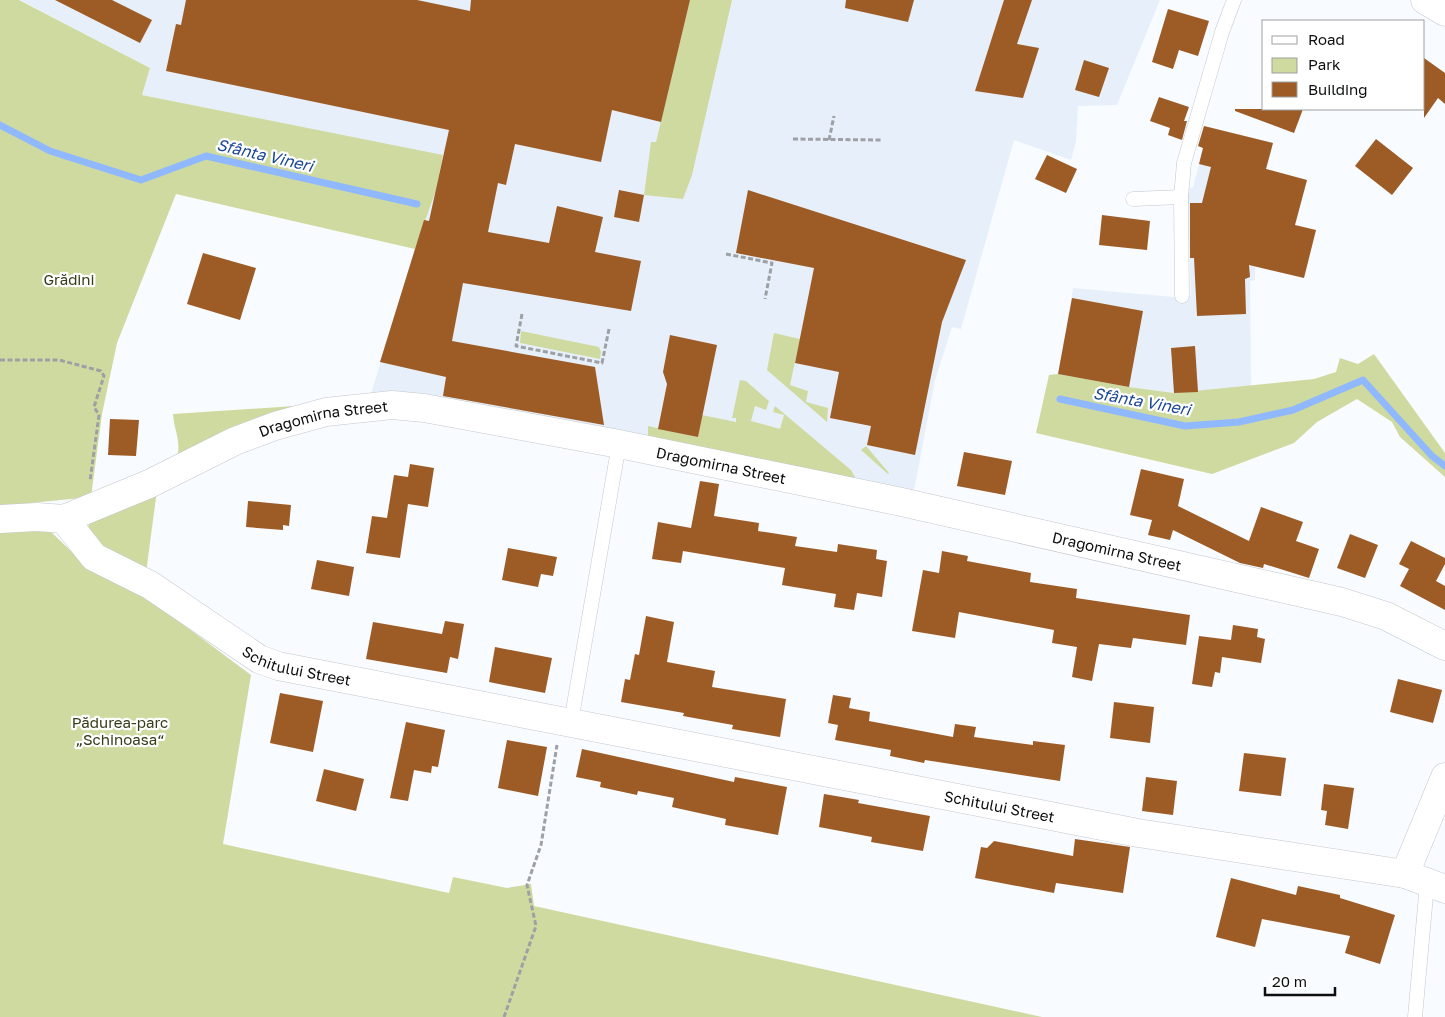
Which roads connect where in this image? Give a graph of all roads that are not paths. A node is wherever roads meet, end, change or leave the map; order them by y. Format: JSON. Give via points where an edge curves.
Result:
{"nodes":[{"id":1,"x":1234,"y":0,"type":"edge"},
{"id":2,"x":1425,"y":0,"type":"edge"},
{"id":3,"x":1445,"y":12,"type":"edge"},
{"id":4,"x":1181,"y":196,"type":"junction"},
{"id":5,"x":1133,"y":199,"type":"dead end"},
{"id":6,"x":1182,"y":296,"type":"dead end"},
{"id":7,"x":619,"y":444,"type":"junction"},
{"id":8,"x":75,"y":514,"type":"junction"},
{"id":9,"x":0,"y":519,"type":"edge"},
{"id":10,"x":1445,"y":646,"type":"edge"},
{"id":11,"x":566,"y":721,"type":"junction"},
{"id":12,"x":1445,"y":777,"type":"edge"},
{"id":13,"x":1426,"y":882,"type":"edge"},
{"id":14,"x":1415,"y":1017,"type":"edge"}],
"edges":[{"from":1,"to":4,"type":"lane","via":[[1184,163]]},
{"from":2,"to":3,"type":"street"},
{"from":4,"to":5,"type":"lane"},
{"from":4,"to":6,"type":"lane"},
{"from":7,"to":8,"type":"street","name":"Dragomirna Street","via":[[424,408],[360,407],[326,412],[234,441],[149,484]]},
{"from":7,"to":10,"type":"street","name":"Dragomirna Street","via":[[897,502],[1342,602],[1386,616]]},
{"from":7,"to":11,"type":"lane"},
{"from":8,"to":9,"type":"street","name":"Dragomirna Street"},
{"from":8,"to":11,"type":"street","name":"Schitului Street","via":[[94,557],[150,585],[259,659],[278,666]]},
{"from":11,"to":13,"type":"street","name":"Schitului Street","via":[[1138,833]]},
{"from":12,"to":13,"type":"street"},
{"from":13,"to":14,"type":"lane"}]}
